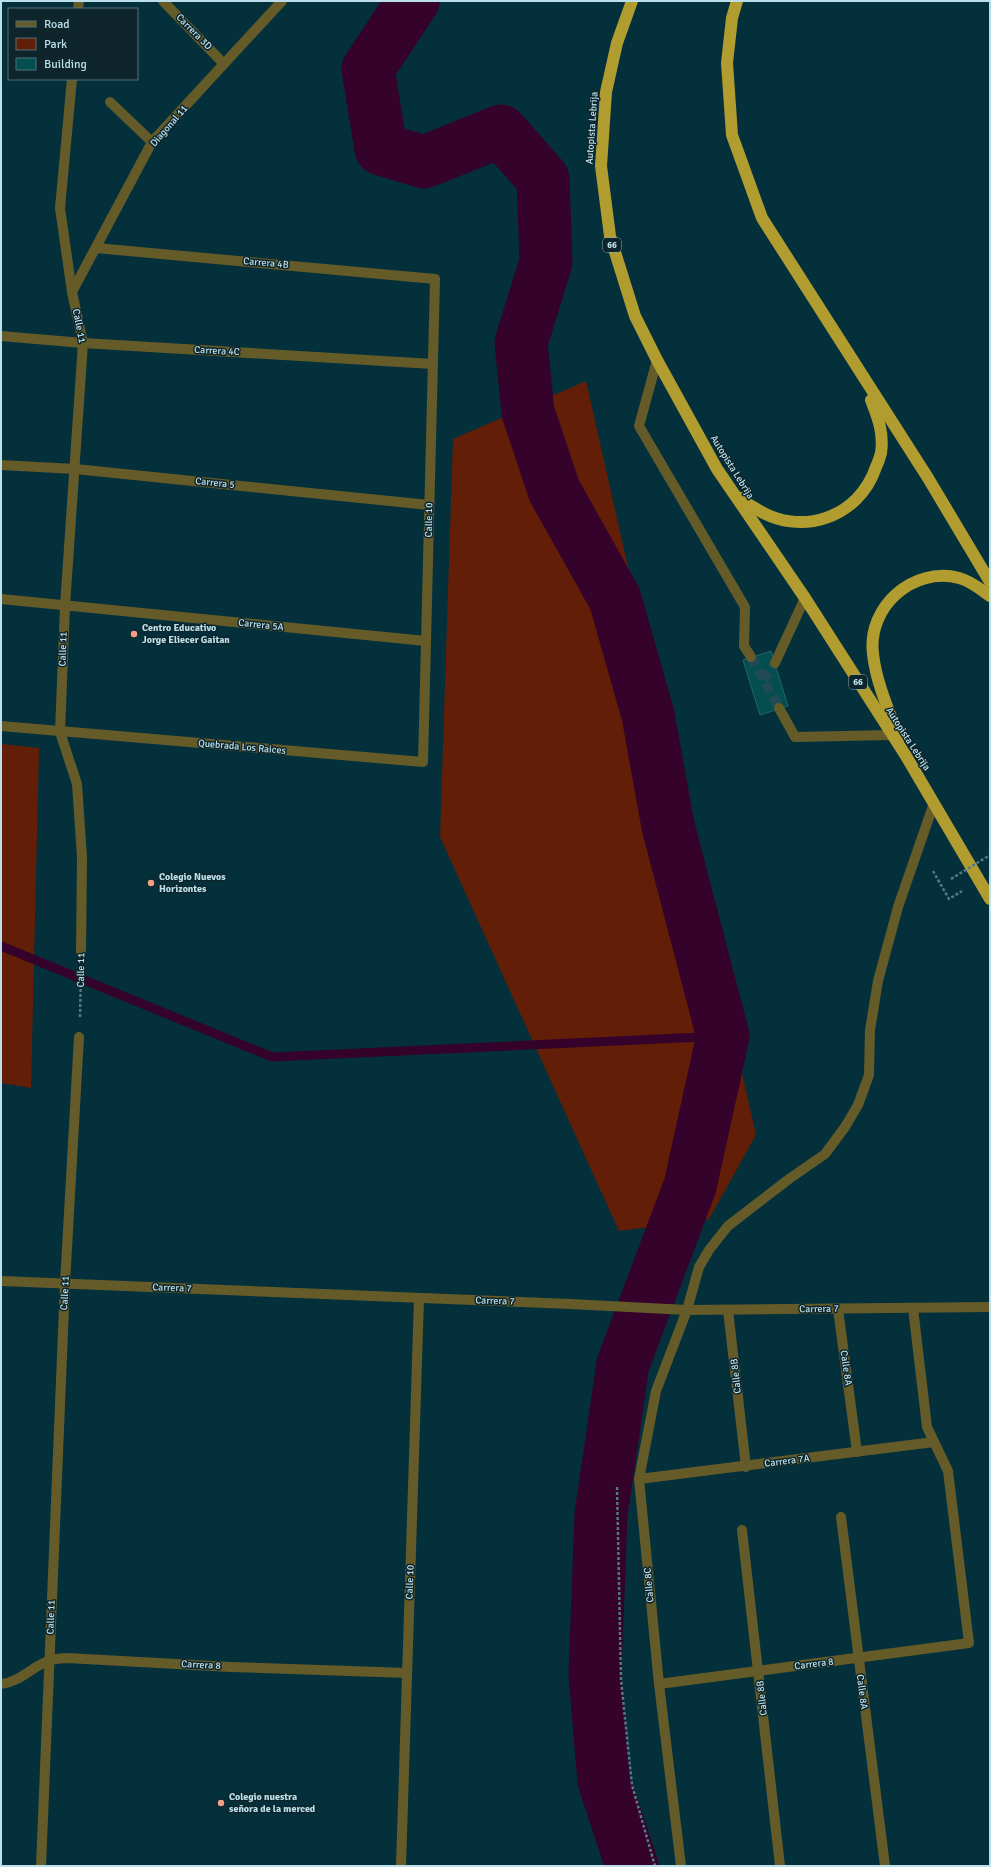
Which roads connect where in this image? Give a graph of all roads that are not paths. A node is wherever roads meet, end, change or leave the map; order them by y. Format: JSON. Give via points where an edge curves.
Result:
{"nodes":[{"id":1,"x":163,"y":1,"type":"edge"},
{"id":2,"x":282,"y":1,"type":"edge"},
{"id":3,"x":632,"y":1,"type":"edge"},
{"id":4,"x":737,"y":1,"type":"edge"},
{"id":5,"x":224,"y":64,"type":"junction"},
{"id":6,"x":72,"y":80,"type":"edge"},
{"id":7,"x":110,"y":102,"type":"dead end"},
{"id":8,"x":152,"y":142,"type":"junction"},
{"id":9,"x":96,"y":248,"type":"junction"},
{"id":10,"x":435,"y":279,"type":"joint"},
{"id":11,"x":72,"y":292,"type":"junction"},
{"id":12,"x":1,"y":336,"type":"edge"},
{"id":13,"x":83,"y":343,"type":"junction"},
{"id":14,"x":848,"y":354,"type":"junction"},
{"id":15,"x":657,"y":360,"type":"junction"},
{"id":16,"x":433,"y":364,"type":"junction"},
{"id":17,"x":1,"y":465,"type":"edge"},
{"id":18,"x":75,"y":469,"type":"junction"},
{"id":19,"x":717,"y":469,"type":"junction"},
{"id":20,"x":430,"y":505,"type":"junction"},
{"id":21,"x":990,"y":582,"type":"edge"},
{"id":22,"x":990,"y":596,"type":"edge"},
{"id":23,"x":805,"y":598,"type":"junction"},
{"id":24,"x":1,"y":599,"type":"edge"},
{"id":25,"x":65,"y":606,"type":"junction"},
{"id":26,"x":426,"y":642,"type":"junction"},
{"id":27,"x":751,"y":658,"type":"tunnel mouth"},
{"id":28,"x":775,"y":663,"type":"tunnel mouth"},
{"id":29,"x":779,"y":708,"type":"tunnel mouth"},
{"id":30,"x":1,"y":726,"type":"edge"},
{"id":31,"x":60,"y":732,"type":"junction"},
{"id":32,"x":891,"y":735,"type":"junction"},
{"id":33,"x":906,"y":756,"type":"junction"},
{"id":34,"x":423,"y":762,"type":"joint"},
{"id":35,"x":934,"y":803,"type":"junction"},
{"id":36,"x":990,"y":899,"type":"edge"},
{"id":37,"x":81,"y":952,"type":"road end"},
{"id":38,"x":79,"y":1037,"type":"road end"},
{"id":39,"x":1,"y":1281,"type":"edge"},
{"id":40,"x":65,"y":1283,"type":"junction"},
{"id":41,"x":419,"y":1298,"type":"junction"},
{"id":42,"x":990,"y":1307,"type":"edge"},
{"id":43,"x":912,"y":1308,"type":"junction"},
{"id":44,"x":838,"y":1309,"type":"junction"},
{"id":45,"x":687,"y":1310,"type":"junction"},
{"id":46,"x":728,"y":1310,"type":"junction"},
{"id":47,"x":934,"y":1442,"type":"junction"},
{"id":48,"x":857,"y":1452,"type":"junction"},
{"id":49,"x":746,"y":1467,"type":"junction"},
{"id":50,"x":639,"y":1479,"type":"junction"},
{"id":51,"x":841,"y":1517,"type":"dead end"},
{"id":52,"x":742,"y":1530,"type":"dead end"},
{"id":53,"x":858,"y":1659,"type":"junction"},
{"id":54,"x":50,"y":1660,"type":"junction"},
{"id":55,"x":759,"y":1671,"type":"junction"},
{"id":56,"x":407,"y":1673,"type":"junction"},
{"id":57,"x":1,"y":1684,"type":"edge"},
{"id":58,"x":658,"y":1684,"type":"junction"},
{"id":59,"x":41,"y":1866,"type":"edge"},
{"id":60,"x":400,"y":1866,"type":"edge"},
{"id":61,"x":681,"y":1866,"type":"edge"},
{"id":62,"x":780,"y":1866,"type":"edge"},
{"id":63,"x":885,"y":1866,"type":"edge"}],
"edges":[{"from":1,"to":5,"type":"street","name":"Carrera 3D"},
{"from":2,"to":5,"type":"street","name":"Diagonal 11"},
{"from":3,"to":15,"type":"highway","name":"Autopista Lebrija","number":"66","via":[[617,43],[606,92],[601,166],[610,236],[634,316]]},
{"from":4,"to":14,"type":"highway","via":[[732,18],[727,63],[732,135],[762,218]]},
{"from":5,"to":8,"type":"street","name":"Diagonal 11"},
{"from":6,"to":11,"type":"street","name":"Calle 11","via":[[60,208]]},
{"from":7,"to":8,"type":"street"},
{"from":8,"to":9,"type":"street","name":"Diagonal 11"},
{"from":9,"to":10,"type":"street","name":"Carrera 4B"},
{"from":9,"to":11,"type":"street","name":"Diagonal 11"},
{"from":10,"to":16,"type":"street","name":"Calle 10"},
{"from":11,"to":13,"type":"street","name":"Calle 11"},
{"from":12,"to":13,"type":"street","name":"Carrera 4C"},
{"from":13,"to":16,"type":"street","name":"Carrera 4C"},
{"from":13,"to":18,"type":"street","name":"Calle 11"},
{"from":14,"to":19,"type":"highway","via":[[880,423],[881,453],[871,481],[852,504],[826,519],[796,523],[768,517],[742,500]]},
{"from":14,"to":21,"type":"highway","via":[[928,478]]},
{"from":15,"to":19,"type":"highway","name":"Autopista Lebrija","number":"66"},
{"from":15,"to":27,"type":"street","via":[[639,426],[746,608],[744,646]]},
{"from":16,"to":20,"type":"street","name":"Calle 10"},
{"from":17,"to":18,"type":"street","name":"Carrera 5"},
{"from":18,"to":20,"type":"street","name":"Carrera 5"},
{"from":18,"to":25,"type":"street","name":"Calle 11"},
{"from":19,"to":23,"type":"highway","name":"Autopista Lebrija","number":"66"},
{"from":20,"to":26,"type":"street","name":"Calle 10"},
{"from":22,"to":33,"type":"highway","via":[[976,585],[958,578],[939,576],[921,579],[904,587],[889,600],[879,616],[873,634],[872,653],[886,704]]},
{"from":23,"to":28,"type":"street"},
{"from":23,"to":32,"type":"highway","name":"Autopista Lebrija","number":"66"},
{"from":24,"to":25,"type":"street","name":"Carrera 5A"},
{"from":25,"to":26,"type":"street","name":"Carrera 5A"},
{"from":25,"to":31,"type":"street","name":"Calle 11"},
{"from":26,"to":34,"type":"street","name":"Calle 10"},
{"from":29,"to":32,"type":"street","via":[[795,738]]},
{"from":30,"to":31,"type":"street","name":"Quebrada Los Raices"},
{"from":31,"to":34,"type":"street","name":"Quebrada Los Raices"},
{"from":31,"to":37,"type":"street","name":"Calle 11","via":[[77,784],[82,857]]},
{"from":32,"to":33,"type":"highway","name":"Autopista Lebrija","number":"66"},
{"from":33,"to":35,"type":"highway","name":"Autopista Lebrija","number":"66"},
{"from":35,"to":36,"type":"highway","name":"Autopista Lebrija","number":"66"},
{"from":35,"to":45,"type":"street","name":"Calle 8C","via":[[898,907],[878,981],[870,1030],[869,1075],[858,1105],[845,1128],[825,1154],[728,1226],[699,1267]]},
{"from":38,"to":40,"type":"street","name":"Calle 11"},
{"from":39,"to":40,"type":"street","name":"Carrera 7"},
{"from":40,"to":41,"type":"street","name":"Carrera 7"},
{"from":40,"to":54,"type":"street","name":"Calle 11"},
{"from":41,"to":45,"type":"street","name":"Carrera 7"},
{"from":41,"to":56,"type":"street","name":"Calle 10"},
{"from":42,"to":43,"type":"street","name":"Carrera 7"},
{"from":43,"to":44,"type":"street","name":"Carrera 7"},
{"from":43,"to":47,"type":"street","via":[[927,1427]]},
{"from":44,"to":46,"type":"street","name":"Carrera 7"},
{"from":44,"to":48,"type":"street","name":"Calle 8A"},
{"from":45,"to":46,"type":"street","name":"Carrera 7"},
{"from":45,"to":50,"type":"street","name":"Calle 8C","via":[[656,1391]]},
{"from":46,"to":49,"type":"street","name":"Calle 8B"},
{"from":47,"to":48,"type":"street","name":"Carrera 7A"},
{"from":47,"to":53,"type":"street","name":"Carrera 8","via":[[948,1471],[969,1642]]},
{"from":48,"to":49,"type":"street","name":"Carrera 7A"},
{"from":49,"to":50,"type":"street","name":"Carrera 7A"},
{"from":50,"to":58,"type":"street","name":"Calle 8C"},
{"from":51,"to":53,"type":"street","name":"Calle 8A"},
{"from":52,"to":55,"type":"street","name":"Calle 8B"},
{"from":53,"to":55,"type":"street","name":"Carrera 8"},
{"from":53,"to":63,"type":"street","name":"Calle 8A"},
{"from":54,"to":56,"type":"street","name":"Carrera 8","via":[[67,1658]]},
{"from":54,"to":57,"type":"street","name":"Carrera 8","via":[[22,1677]]},
{"from":54,"to":59,"type":"street","name":"Calle 11"},
{"from":55,"to":58,"type":"street","name":"Carrera 8"},
{"from":55,"to":62,"type":"street","name":"Calle 8B"},
{"from":56,"to":60,"type":"street","name":"Calle 10"},
{"from":58,"to":61,"type":"street","name":"Calle 8C"}]}
